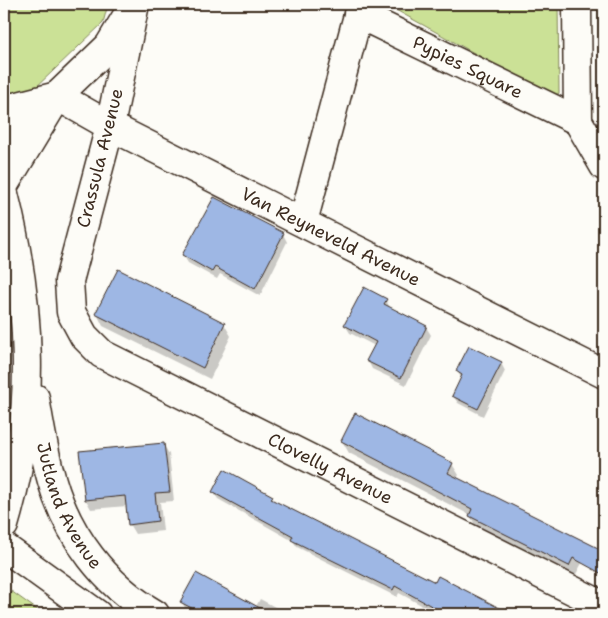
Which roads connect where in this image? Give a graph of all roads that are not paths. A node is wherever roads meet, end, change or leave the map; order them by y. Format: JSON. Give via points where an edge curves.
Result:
{"nodes":[{"id":1,"x":135,"y":4,"type":"edge"},
{"id":2,"x":577,"y":4,"type":"edge"},
{"id":3,"x":360,"y":9,"type":"edge"},
{"id":4,"x":57,"y":96,"type":"junction"},
{"id":5,"x":4,"y":107,"type":"edge"},
{"id":6,"x":578,"y":120,"type":"junction"},
{"id":7,"x":110,"y":126,"type":"junction"},
{"id":8,"x":4,"y":135,"type":"edge"},
{"id":9,"x":604,"y":166,"type":"edge"},
{"id":10,"x":4,"y":185,"type":"edge"},
{"id":11,"x":4,"y":194,"type":"edge"},
{"id":12,"x":303,"y":222,"type":"junction"},
{"id":13,"x":71,"y":312,"type":"joint"},
{"id":14,"x":28,"y":370,"type":"junction"},
{"id":15,"x":604,"y":374,"type":"edge"},
{"id":16,"x":4,"y":525,"type":"edge"},
{"id":17,"x":4,"y":547,"type":"edge"},
{"id":18,"x":604,"y":606,"type":"edge"},
{"id":19,"x":97,"y":614,"type":"edge"},
{"id":20,"x":155,"y":614,"type":"edge"}],
"edges":[{"from":1,"to":4,"type":"street","name":"Crassula Avenue","via":[[109,46]]},
{"from":1,"to":7,"type":"street","name":"Crassula Avenue"},
{"from":2,"to":6,"type":"street"},
{"from":3,"to":6,"type":"street","name":"Pypies Square"},
{"from":3,"to":12,"type":"street","name":"Pypies Square"},
{"from":4,"to":5,"type":"street"},
{"from":4,"to":7,"type":"street","name":"Van Reyneveld Avenue"},
{"from":4,"to":8,"type":"street","name":"Crassula Avenue"},
{"from":4,"to":10,"type":"street","name":"Crassula Avenue"},
{"from":6,"to":9,"type":"street"},
{"from":7,"to":12,"type":"street","name":"Van Reyneveld Avenue"},
{"from":7,"to":13,"type":"street","name":"Crassula Avenue","via":[[69,281]]},
{"from":11,"to":14,"type":"street","via":[[25,300]]},
{"from":12,"to":15,"type":"street","name":"Van Reyneveld Avenue"},
{"from":13,"to":18,"type":"street","name":"Clovelly Avenue","via":[[84,336],[102,354]]},
{"from":14,"to":16,"type":"street","via":[[23,440],[14,492]]},
{"from":14,"to":20,"type":"street","name":"Jutland Avenue","via":[[51,480],[65,516],[90,557],[110,580]]},
{"from":17,"to":19,"type":"street"}]}
